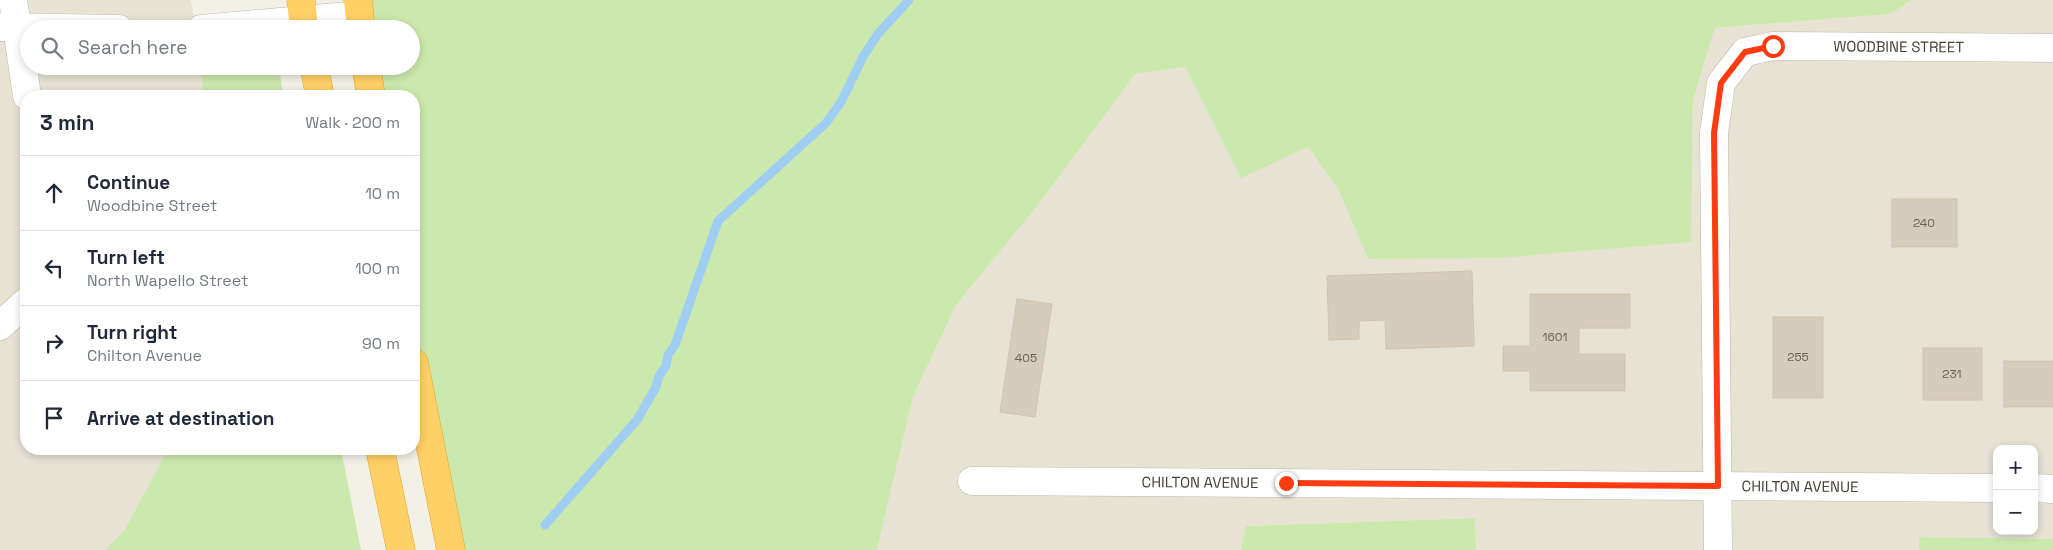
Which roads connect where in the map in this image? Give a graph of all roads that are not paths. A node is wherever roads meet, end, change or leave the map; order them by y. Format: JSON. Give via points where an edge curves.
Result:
{"nodes":[{"id":1,"x":13,"y":0,"type":"edge"},
{"id":2,"x":359,"y":15,"type":"edge"},
{"id":3,"x":303,"y":16,"type":"edge"},
{"id":4,"x":272,"y":20,"type":"edge"},
{"id":5,"x":8,"y":27,"type":"edge"},
{"id":6,"x":2053,"y":48,"type":"edge"},
{"id":7,"x":20,"y":71,"type":"edge"},
{"id":8,"x":21,"y":75,"type":"edge"},
{"id":9,"x":316,"y":75,"type":"edge"},
{"id":10,"x":368,"y":75,"type":"edge"},
{"id":11,"x":25,"y":90,"type":"edge"},
{"id":12,"x":319,"y":90,"type":"edge"},
{"id":13,"x":370,"y":90,"type":"edge"},
{"id":14,"x":20,"y":308,"type":"edge"},
{"id":15,"x":0,"y":326,"type":"edge"},
{"id":16,"x":420,"y":393,"type":"edge"},
{"id":17,"x":381,"y":455,"type":"edge"},
{"id":18,"x":972,"y":481,"type":"dead end"},
{"id":19,"x":1718,"y":486,"type":"junction"},
{"id":20,"x":1993,"y":488,"type":"edge"},
{"id":21,"x":2038,"y":488,"type":"edge"},
{"id":22,"x":2053,"y":489,"type":"edge"},
{"id":23,"x":401,"y":550,"type":"edge"},
{"id":24,"x":451,"y":550,"type":"edge"},
{"id":25,"x":1718,"y":550,"type":"edge"}],
"edges":[{"from":1,"to":5,"type":"street"},
{"from":2,"to":3,"type":"street"},
{"from":3,"to":4,"type":"street"},
{"from":5,"to":7,"type":"street"},
{"from":6,"to":19,"type":"street","name":"WOODBINE STREET","via":[[1773,46],[1745,52],[1721,83],[1714,133]]},
{"from":8,"to":11,"type":"street"},
{"from":9,"to":12,"type":"highway"},
{"from":10,"to":13,"type":"highway"},
{"from":14,"to":15,"type":"street"},
{"from":16,"to":24,"type":"highway"},
{"from":17,"to":23,"type":"highway"},
{"from":18,"to":19,"type":"street","name":"CHILTON AVENUE"},
{"from":19,"to":20,"type":"street","name":"CHILTON AVENUE"},
{"from":19,"to":25,"type":"street"},
{"from":21,"to":22,"type":"street"}]}
